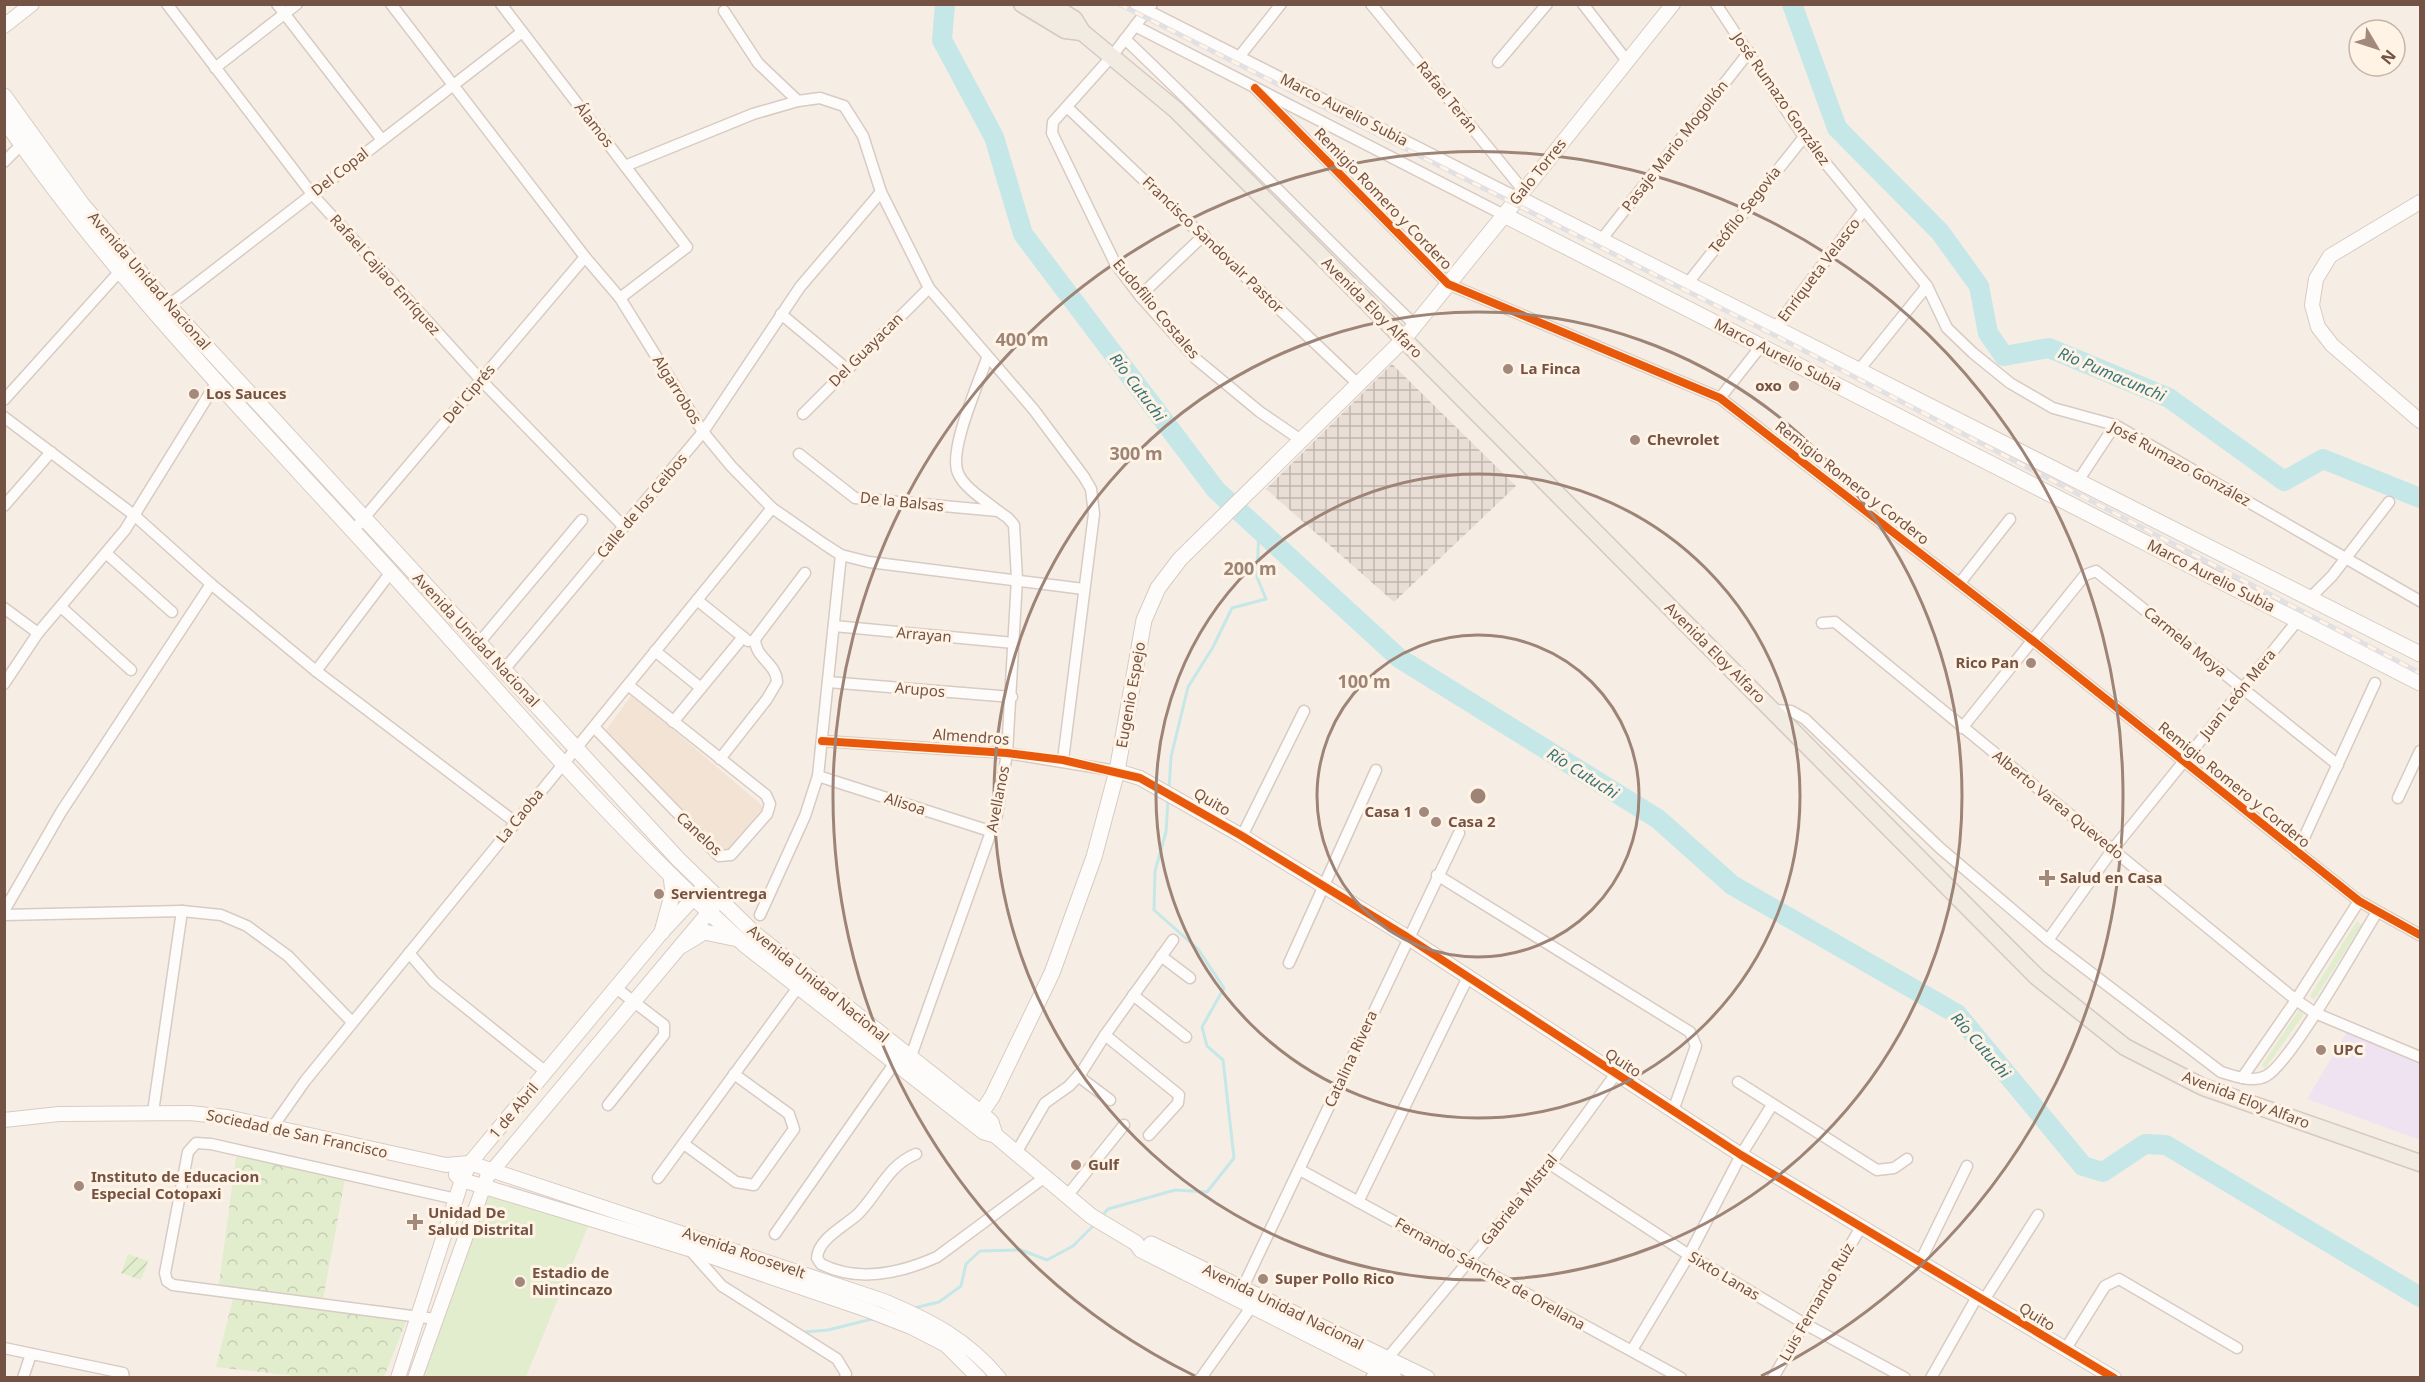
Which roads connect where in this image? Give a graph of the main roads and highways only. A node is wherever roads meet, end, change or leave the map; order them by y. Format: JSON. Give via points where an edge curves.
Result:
{"nodes":[{"id":1,"x":1022,"y":4,"type":"edge"},
{"id":2,"x":1049,"y":4,"type":"edge"},
{"id":3,"x":1082,"y":32,"type":"junction"},
{"id":4,"x":4,"y":96,"type":"edge"},
{"id":5,"x":4,"y":119,"type":"edge"},
{"id":6,"x":26,"y":140,"type":"junction"},
{"id":7,"x":1520,"y":194,"type":"joint"},
{"id":8,"x":1504,"y":215,"type":"junction"},
{"id":9,"x":163,"y":309,"type":"junction"},
{"id":10,"x":1403,"y":340,"type":"junction"},
{"id":11,"x":2421,"y":654,"type":"edge"},
{"id":12,"x":2421,"y":683,"type":"edge"},
{"id":13,"x":670,"y":876,"type":"junction"},
{"id":14,"x":662,"y":932,"type":"road end"},
{"id":15,"x":740,"y":940,"type":"junction"},
{"id":16,"x":681,"y":946,"type":"road end"},
{"id":17,"x":903,"y":1060,"type":"junction"},
{"id":18,"x":978,"y":1119,"type":"junction"},
{"id":19,"x":2421,"y":1163,"type":"edge"},
{"id":20,"x":1136,"y":1243,"type":"junction"},
{"id":21,"x":1379,"y":1368,"type":"edge"},
{"id":22,"x":1394,"y":1377,"type":"edge"},
{"id":23,"x":1427,"y":1377,"type":"edge"}],
"edges":[{"from":1,"to":3,"type":"main road","name":"Avenida Eloy Alfaro","via":[[1065,30]]},
{"from":2,"to":3,"type":"main road","name":"Avenida Eloy Alfaro","via":[[1074,19]]},
{"from":3,"to":10,"type":"main road","name":"Avenida Eloy Alfaro","via":[[1176,110]]},
{"from":4,"to":6,"type":"main road","name":"Avenida Unidad Nacional"},
{"from":5,"to":6,"type":"main road","name":"Avenida Unidad Nacional"},
{"from":6,"to":9,"type":"main road","name":"Avenida Unidad Nacional","via":[[81,203]]},
{"from":6,"to":9,"type":"main road","name":"Avenida Unidad Nacional","via":[[120,271]]},
{"from":7,"to":8,"type":"main road","name":"Galo Torres"},
{"from":7,"to":11,"type":"main road","name":"Marco Aurelio Subia","via":[[1687,284]]},
{"from":8,"to":10,"type":"main road","name":"Galo Torres"},
{"from":8,"to":12,"type":"main road","name":"Marco Aurelio Subia"},
{"from":9,"to":13,"type":"main road","name":"Avenida Unidad Nacional","via":[[218,380],[353,531]]},
{"from":9,"to":17,"type":"main road","name":"Avenida Unidad Nacional","via":[[364,518],[704,886]]},
{"from":10,"to":18,"type":"main road","name":"Eugenio Espejo","via":[[1180,559],[1158,588],[1144,620],[1118,771],[1094,857],[1052,973]]},
{"from":10,"to":19,"type":"main road","name":"Avenida Eloy Alfaro","via":[[2037,977],[2125,1047],[2203,1087]]},
{"from":13,"to":14,"type":"main road","via":[[673,892]]},
{"from":13,"to":15,"type":"main road","name":"Avenida Unidad Nacional"},
{"from":15,"to":16,"type":"main road","via":[[704,932]]},
{"from":15,"to":17,"type":"main road","name":"Avenida Unidad Nacional"},
{"from":17,"to":18,"type":"main road","name":"Avenida Unidad Nacional"},
{"from":18,"to":20,"type":"main road","name":"Avenida Unidad Nacional","via":[[991,1122],[995,1135],[1104,1226]]},
{"from":20,"to":21,"type":"main road","name":"Avenida Unidad Nacional","via":[[1141,1250]]},
{"from":20,"to":21,"type":"main road","name":"Avenida Unidad Nacional","via":[[1145,1242],[1243,1287]]},
{"from":21,"to":22,"type":"main road","name":"Avenida Unidad Nacional"},
{"from":21,"to":23,"type":"main road","name":"Avenida Unidad Nacional"}]}
